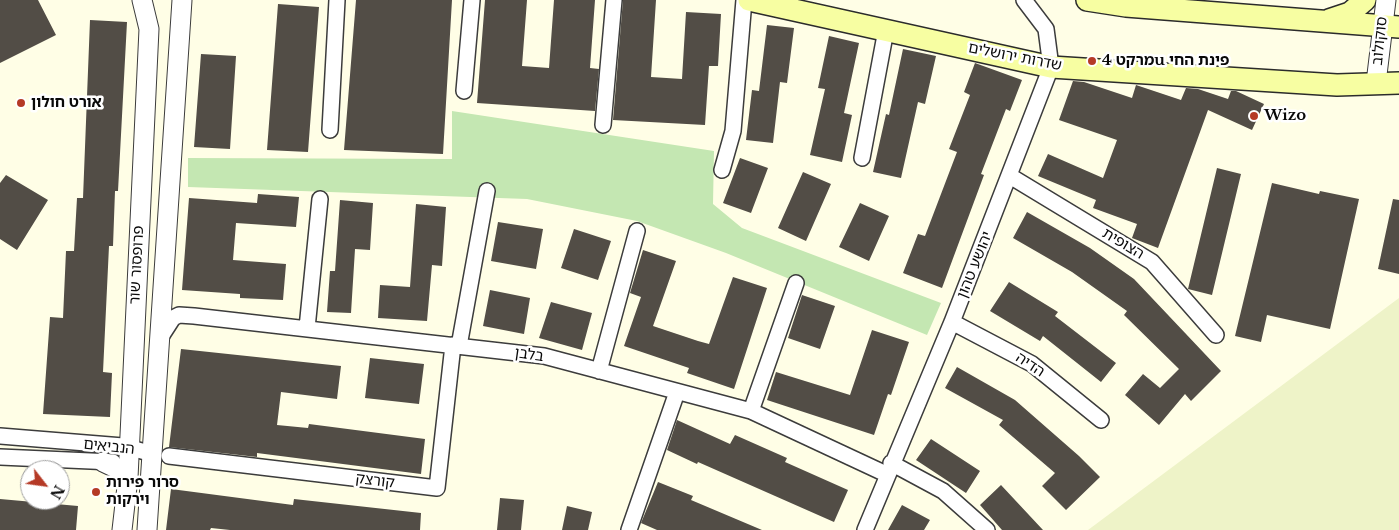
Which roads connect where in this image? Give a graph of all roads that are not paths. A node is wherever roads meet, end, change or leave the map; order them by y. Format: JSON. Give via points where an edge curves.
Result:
{"nodes":[{"id":1,"x":142,"y":0,"type":"edge"},
{"id":2,"x":182,"y":0,"type":"edge"},
{"id":3,"x":337,"y":0,"type":"edge"},
{"id":4,"x":472,"y":0,"type":"edge"},
{"id":5,"x":614,"y":0,"type":"edge"},
{"id":6,"x":744,"y":0,"type":"edge"},
{"id":7,"x":749,"y":0,"type":"edge"},
{"id":8,"x":1024,"y":0,"type":"edge"},
{"id":9,"x":1087,"y":0,"type":"edge"},
{"id":10,"x":1365,"y":0,"type":"edge"},
{"id":11,"x":1386,"y":0,"type":"edge"},
{"id":12,"x":1131,"y":3,"type":"edge"},
{"id":13,"x":1324,"y":22,"type":"junction"},
{"id":14,"x":1390,"y":26,"type":"edge"},
{"id":15,"x":886,"y":30,"type":"junction"},
{"id":16,"x":1051,"y":66,"type":"junction"},
{"id":17,"x":1376,"y":83,"type":"junction"},
{"id":18,"x":1399,"y":83,"type":"edge"},
{"id":19,"x":464,"y":91,"type":"dead end"},
{"id":20,"x":603,"y":125,"type":"dead end"},
{"id":21,"x":330,"y":130,"type":"dead end"},
{"id":22,"x":862,"y":158,"type":"dead end"},
{"id":23,"x":722,"y":170,"type":"dead end"},
{"id":24,"x":1010,"y":176,"type":"junction"},
{"id":25,"x":487,"y":191,"type":"dead end"},
{"id":26,"x":320,"y":199,"type":"dead end"},
{"id":27,"x":638,"y":231,"type":"dead end"},
{"id":28,"x":796,"y":283,"type":"dead end"},
{"id":29,"x":952,"y":322,"type":"junction"},
{"id":30,"x":307,"y":328,"type":"junction"},
{"id":31,"x":162,"y":335,"type":"junction"},
{"id":32,"x":1216,"y":335,"type":"dead end"},
{"id":33,"x":456,"y":346,"type":"junction"},
{"id":34,"x":598,"y":371,"type":"junction"},
{"id":35,"x":677,"y":392,"type":"junction"},
{"id":36,"x":751,"y":412,"type":"junction"},
{"id":37,"x":1101,"y":420,"type":"dead end"},
{"id":38,"x":0,"y":436,"type":"edge"},
{"id":39,"x":161,"y":455,"type":"junction"},
{"id":40,"x":0,"y":457,"type":"edge"},
{"id":41,"x":103,"y":462,"type":"joint"},
{"id":42,"x":128,"y":462,"type":"junction"},
{"id":43,"x":889,"y":469,"type":"junction"},
{"id":44,"x":122,"y":530,"type":"edge"},
{"id":45,"x":148,"y":530,"type":"edge"},
{"id":46,"x":628,"y":530,"type":"edge"},
{"id":47,"x":865,"y":530,"type":"edge"},
{"id":48,"x":987,"y":530,"type":"edge"}],
"edges":[{"from":1,"to":42,"type":"street","name":"פרופסור שור","via":[[149,30]]},
{"from":2,"to":31,"type":"street","name":"פרופסור שור"},
{"from":3,"to":21,"type":"street"},
{"from":4,"to":19,"type":"street"},
{"from":5,"to":20,"type":"street"},
{"from":6,"to":23,"type":"street","via":[[733,131]]},
{"from":7,"to":15,"type":"main road","name":"שדרות ירושלים"},
{"from":8,"to":16,"type":"street","name":"יהושע טהון","via":[[1046,29]]},
{"from":9,"to":12,"type":"main road"},
{"from":10,"to":13,"type":"main road","via":[[1350,13]]},
{"from":11,"to":14,"type":"street","name":"סוקולוב"},
{"from":12,"to":13,"type":"main road"},
{"from":13,"to":14,"type":"main road"},
{"from":14,"to":17,"type":"street","name":"סוקולוב"},
{"from":15,"to":16,"type":"main road","name":"שדרות ירושלים"},
{"from":15,"to":22,"type":"street"},
{"from":16,"to":17,"type":"main road","name":"שדרות ירושלים","via":[[1336,85]]},
{"from":16,"to":24,"type":"street","name":"יהושע טהון"},
{"from":17,"to":18,"type":"main road","name":"שדרות ירושלים"},
{"from":24,"to":29,"type":"street","name":"יהושע טהון"},
{"from":24,"to":32,"type":"street","name":"הצופית","via":[[1152,262]]},
{"from":25,"to":33,"type":"street"},
{"from":26,"to":30,"type":"street"},
{"from":27,"to":34,"type":"street"},
{"from":28,"to":36,"type":"street"},
{"from":29,"to":37,"type":"street","name":"הדיה","via":[[1032,364]]},
{"from":29,"to":43,"type":"street","name":"יהושע טהון"},
{"from":30,"to":31,"type":"street","name":"בלבן","via":[[179,315],[168,323]]},
{"from":30,"to":33,"type":"street","name":"בלבן"},
{"from":31,"to":39,"type":"street","name":"פרופסור שור"},
{"from":33,"to":34,"type":"street","name":"בלבן","via":[[544,356]]},
{"from":33,"to":39,"type":"street","name":"קורצק","via":[[437,488]]},
{"from":34,"to":35,"type":"street","name":"בלבן"},
{"from":35,"to":36,"type":"street","name":"בלבן"},
{"from":35,"to":46,"type":"street"},
{"from":36,"to":43,"type":"street","name":"בלבן"},
{"from":38,"to":42,"type":"street","name":"הנביאים"},
{"from":39,"to":42,"type":"street","name":"הנביאים"},
{"from":39,"to":45,"type":"street","name":"פרופסור שור"},
{"from":40,"to":41,"type":"street","name":"הנביאים"},
{"from":41,"to":42,"type":"street","via":[[124,472]]},
{"from":42,"to":44,"type":"street","name":"פרופסור שור"},
{"from":43,"to":47,"type":"street","name":"יהושע טהון"},
{"from":43,"to":48,"type":"street","name":"בלבן","via":[[944,491]]}]}
